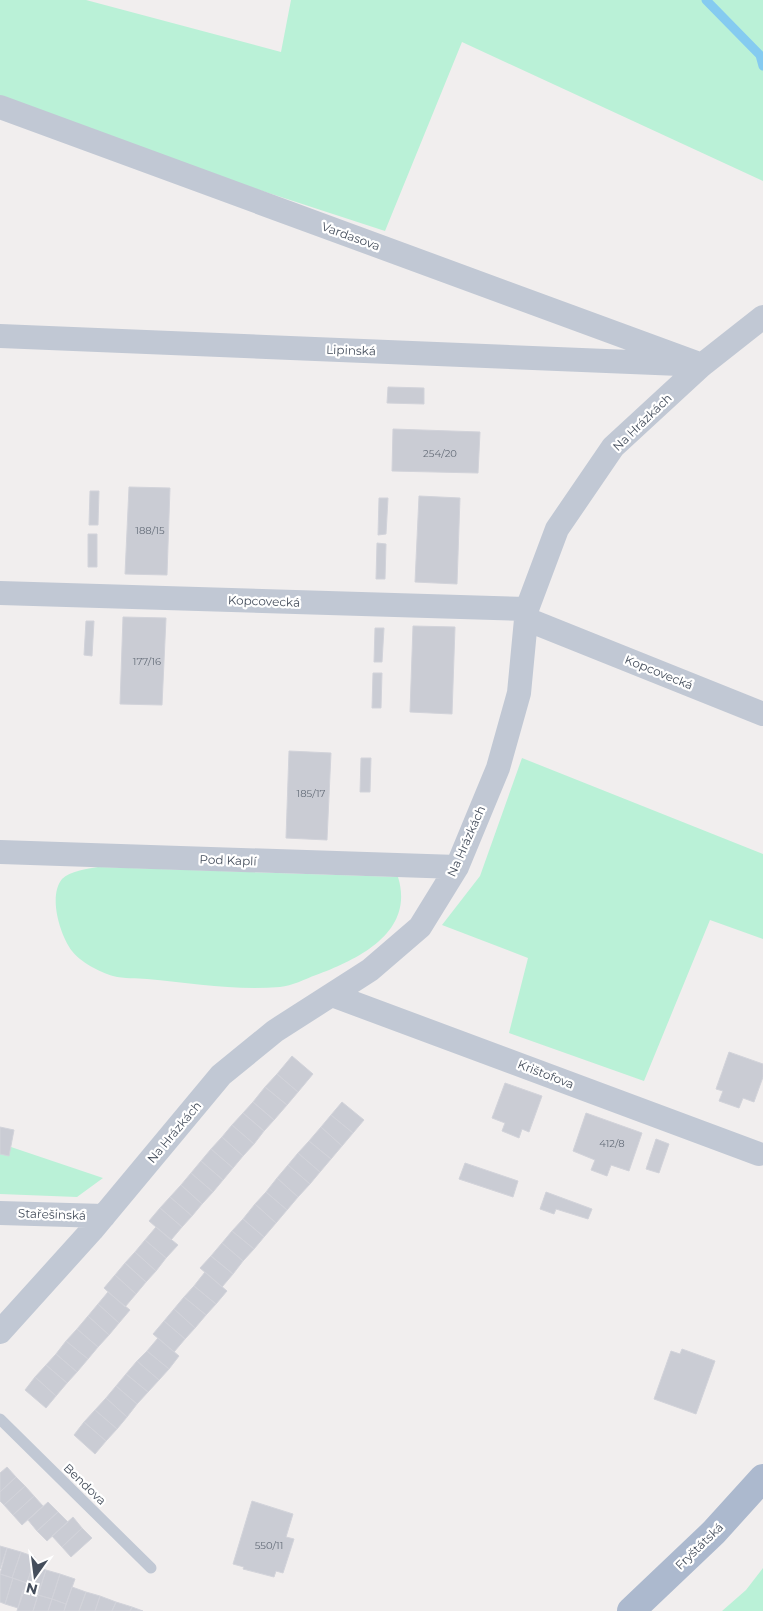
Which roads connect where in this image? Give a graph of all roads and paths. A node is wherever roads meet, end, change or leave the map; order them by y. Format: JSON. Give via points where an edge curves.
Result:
{"nodes":[{"id":1,"x":0,"y":107,"type":"edge"},
{"id":2,"x":763,"y":317,"type":"edge"},
{"id":3,"x":0,"y":336,"type":"edge"},
{"id":4,"x":702,"y":364,"type":"junction"},
{"id":5,"x":0,"y":593,"type":"edge"},
{"id":6,"x":527,"y":614,"type":"junction"},
{"id":7,"x":763,"y":714,"type":"edge"},
{"id":8,"x":0,"y":852,"type":"edge"},
{"id":9,"x":457,"y":867,"type":"junction"},
{"id":10,"x":332,"y":995,"type":"junction"},
{"id":11,"x":759,"y":1154,"type":"dead end"},
{"id":12,"x":0,"y":1213,"type":"edge"},
{"id":13,"x":104,"y":1216,"type":"junction"},
{"id":14,"x":0,"y":1332,"type":"edge"},
{"id":15,"x":0,"y":1419,"type":"edge"},
{"id":16,"x":763,"y":1478,"type":"edge"},
{"id":17,"x":152,"y":1568,"type":"dead end"},
{"id":18,"x":631,"y":1611,"type":"edge"}],
"edges":[{"from":1,"to":4,"type":"street","name":"Vardasova"},
{"from":2,"to":4,"type":"street","name":"Na Hrázkách"},
{"from":3,"to":4,"type":"street","name":"Lipinská"},
{"from":4,"to":6,"type":"street","name":"Na Hrázkách","via":[[613,447],[557,529]]},
{"from":5,"to":6,"type":"street","name":"Kopcovecká"},
{"from":6,"to":7,"type":"street","name":"Kopcovecká"},
{"from":6,"to":9,"type":"street","name":"Na Hrázkách","via":[[519,693],[498,768]]},
{"from":8,"to":9,"type":"street","name":"Pod Kaplí"},
{"from":9,"to":10,"type":"street","name":"Na Hrázkách","via":[[420,927],[370,970]]},
{"from":10,"to":11,"type":"street","name":"Krištofova"},
{"from":10,"to":13,"type":"street","name":"Na Hrázkách","via":[[276,1031],[221,1075]]},
{"from":12,"to":13,"type":"street","name":"Stařešinská"},
{"from":13,"to":14,"type":"street","name":"Na Hrázkách"},
{"from":15,"to":17,"type":"lane","name":"Bendova"},
{"from":16,"to":18,"type":"main road","name":"Fryštátská","via":[[714,1532]]}]}
